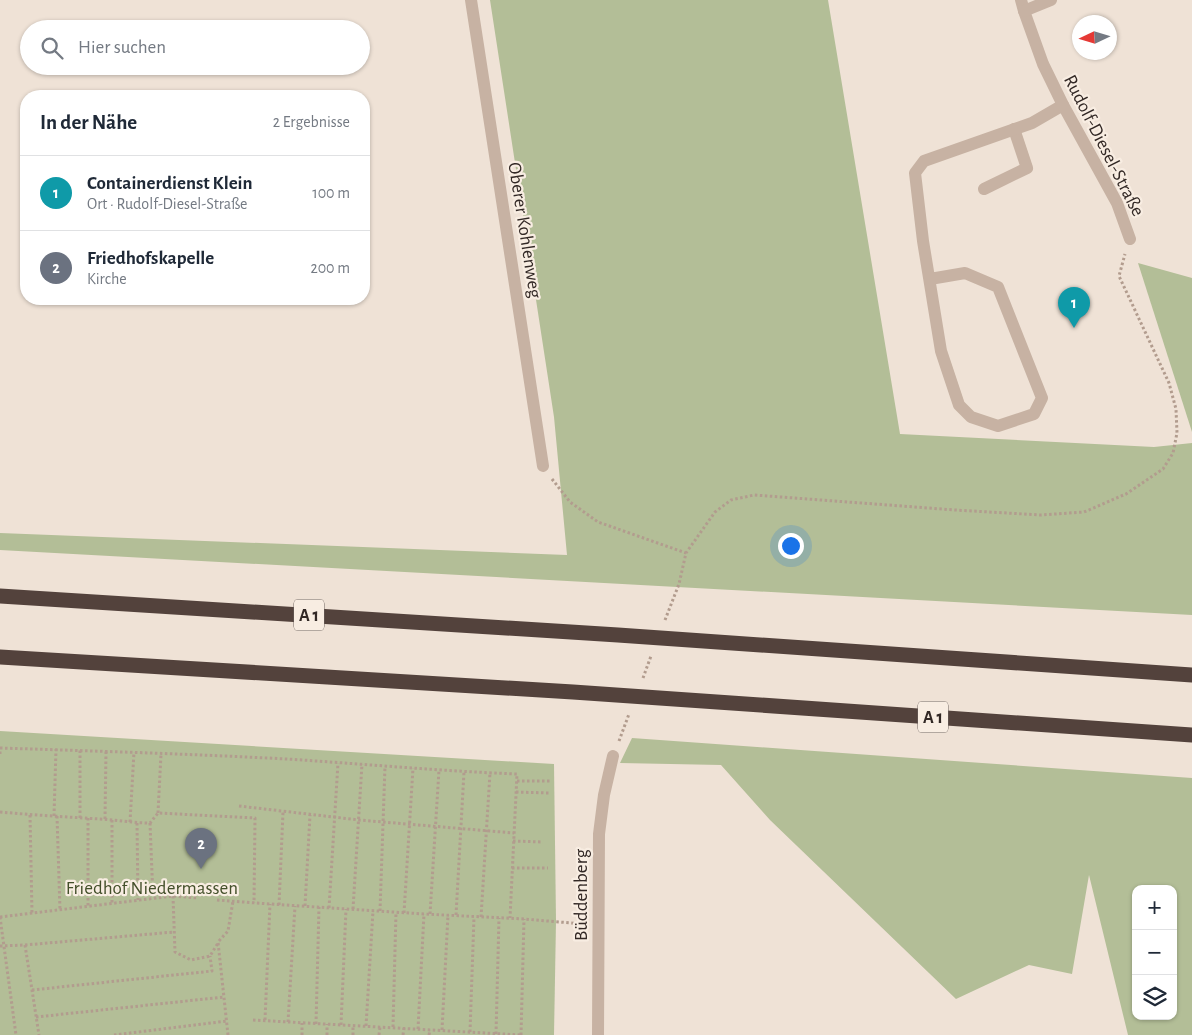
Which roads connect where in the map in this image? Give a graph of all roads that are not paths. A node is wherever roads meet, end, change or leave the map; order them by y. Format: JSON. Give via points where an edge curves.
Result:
{"nodes":[{"id":1,"x":471,"y":0,"type":"edge"},
{"id":2,"x":1051,"y":0,"type":"edge"},
{"id":3,"x":1023,"y":6,"type":"edge"},
{"id":4,"x":1063,"y":105,"type":"junction"},
{"id":5,"x":1014,"y":129,"type":"junction"},
{"id":6,"x":984,"y":189,"type":"dead end"},
{"id":7,"x":1130,"y":239,"type":"road end"},
{"id":8,"x":930,"y":279,"type":"junction"},
{"id":9,"x":543,"y":466,"type":"road end"},
{"id":10,"x":0,"y":596,"type":"edge"},
{"id":11,"x":0,"y":657,"type":"edge"},
{"id":12,"x":1192,"y":675,"type":"edge"},
{"id":13,"x":1192,"y":735,"type":"edge"},
{"id":14,"x":613,"y":756,"type":"dead end"},
{"id":15,"x":598,"y":1035,"type":"edge"}],
"edges":[{"from":1,"to":9,"type":"street","name":"Oberer Kohlenweg"},
{"from":2,"to":3,"type":"street","name":"Rudolf-Diesel-Straße"},
{"from":3,"to":4,"type":"street","name":"Rudolf-Diesel-Straße","via":[[1043,64]]},
{"from":4,"to":5,"type":"street","via":[[1032,123]]},
{"from":4,"to":7,"type":"street","name":"Rudolf-Diesel-Straße","via":[[1117,203]]},
{"from":5,"to":6,"type":"street","via":[[1027,168]]},
{"from":5,"to":8,"type":"street","via":[[924,161],[915,173]]},
{"from":8,"to":8,"type":"street","via":[[941,351],[959,405],[971,417],[998,426],[1034,414],[1042,398],[998,287],[965,273]]},
{"from":10,"to":12,"type":"highway","number":"A 1"},
{"from":11,"to":13,"type":"highway","number":"A 1"},
{"from":14,"to":15,"type":"street","name":"Büddenberg","via":[[599,834]]}]}
